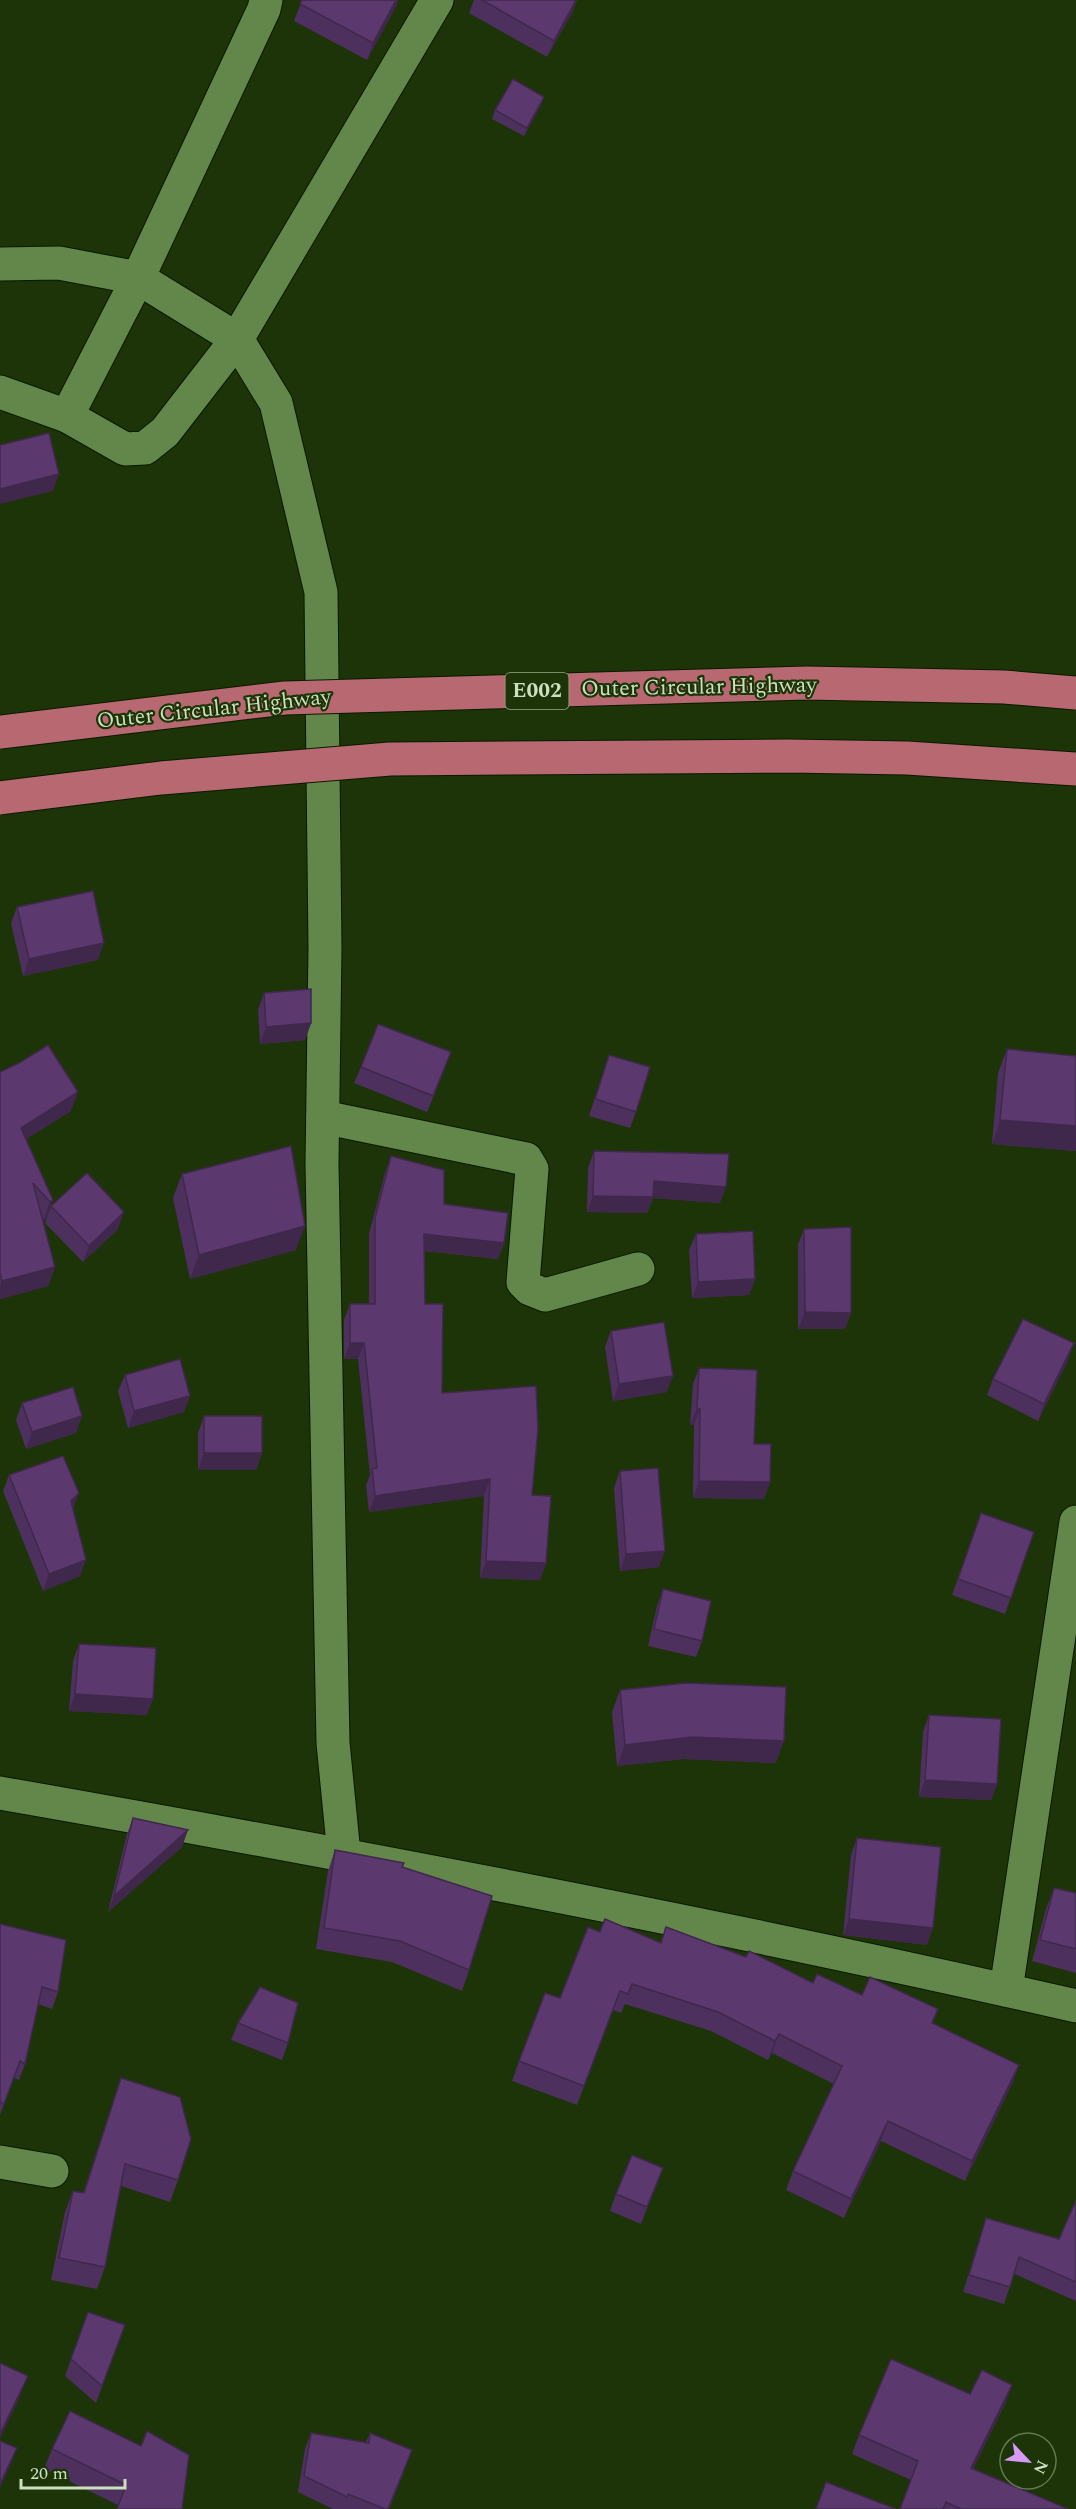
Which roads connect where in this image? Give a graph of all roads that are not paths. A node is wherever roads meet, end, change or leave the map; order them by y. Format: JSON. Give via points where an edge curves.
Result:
{"nodes":[{"id":1,"x":266,"y":0,"type":"edge"},
{"id":2,"x":437,"y":0,"type":"edge"},
{"id":3,"x":0,"y":264,"type":"edge"},
{"id":4,"x":138,"y":278,"type":"junction"},
{"id":5,"x":237,"y":339,"type":"junction"},
{"id":6,"x":0,"y":392,"type":"edge"},
{"id":7,"x":67,"y":416,"type":"junction"},
{"id":8,"x":1076,"y":693,"type":"edge"},
{"id":9,"x":0,"y":732,"type":"edge"},
{"id":10,"x":1076,"y":769,"type":"edge"},
{"id":11,"x":0,"y":798,"type":"edge"},
{"id":12,"x":323,"y":1117,"type":"junction"},
{"id":13,"x":638,"y":1269,"type":"dead end"},
{"id":14,"x":1076,"y":1522,"type":"edge"},
{"id":15,"x":0,"y":1793,"type":"edge"},
{"id":16,"x":344,"y":1854,"type":"junction"},
{"id":17,"x":1006,"y":1990,"type":"junction"},
{"id":18,"x":1076,"y":2006,"type":"edge"},
{"id":19,"x":0,"y":2162,"type":"edge"},
{"id":20,"x":52,"y":2171,"type":"dead end"}],
"edges":[{"from":1,"to":4,"type":"street"},
{"from":2,"to":5,"type":"street"},
{"from":3,"to":4,"type":"street","via":[[59,263]]},
{"from":4,"to":5,"type":"street"},
{"from":4,"to":7,"type":"street"},
{"from":5,"to":7,"type":"street","via":[[165,432],[145,448],[125,449]]},
{"from":5,"to":12,"type":"street","via":[[276,403],[321,592]]},
{"from":6,"to":7,"type":"street"},
{"from":8,"to":9,"type":"highway","name":"Outer Circular Highway","number":"E002","bridge":true,"via":[[1004,687],[807,683],[285,698]]},
{"from":10,"to":11,"type":"highway","bridge":true,"via":[[907,758],[390,759],[161,778]]},
{"from":12,"to":13,"type":"street","via":[[526,1159],[532,1169],[523,1282],[530,1289],[545,1295]]},
{"from":12,"to":16,"type":"street","via":[[333,1743]]},
{"from":14,"to":17,"type":"street"},
{"from":15,"to":16,"type":"street"},
{"from":16,"to":17,"type":"street"},
{"from":17,"to":18,"type":"street"},
{"from":19,"to":20,"type":"street"}]}
